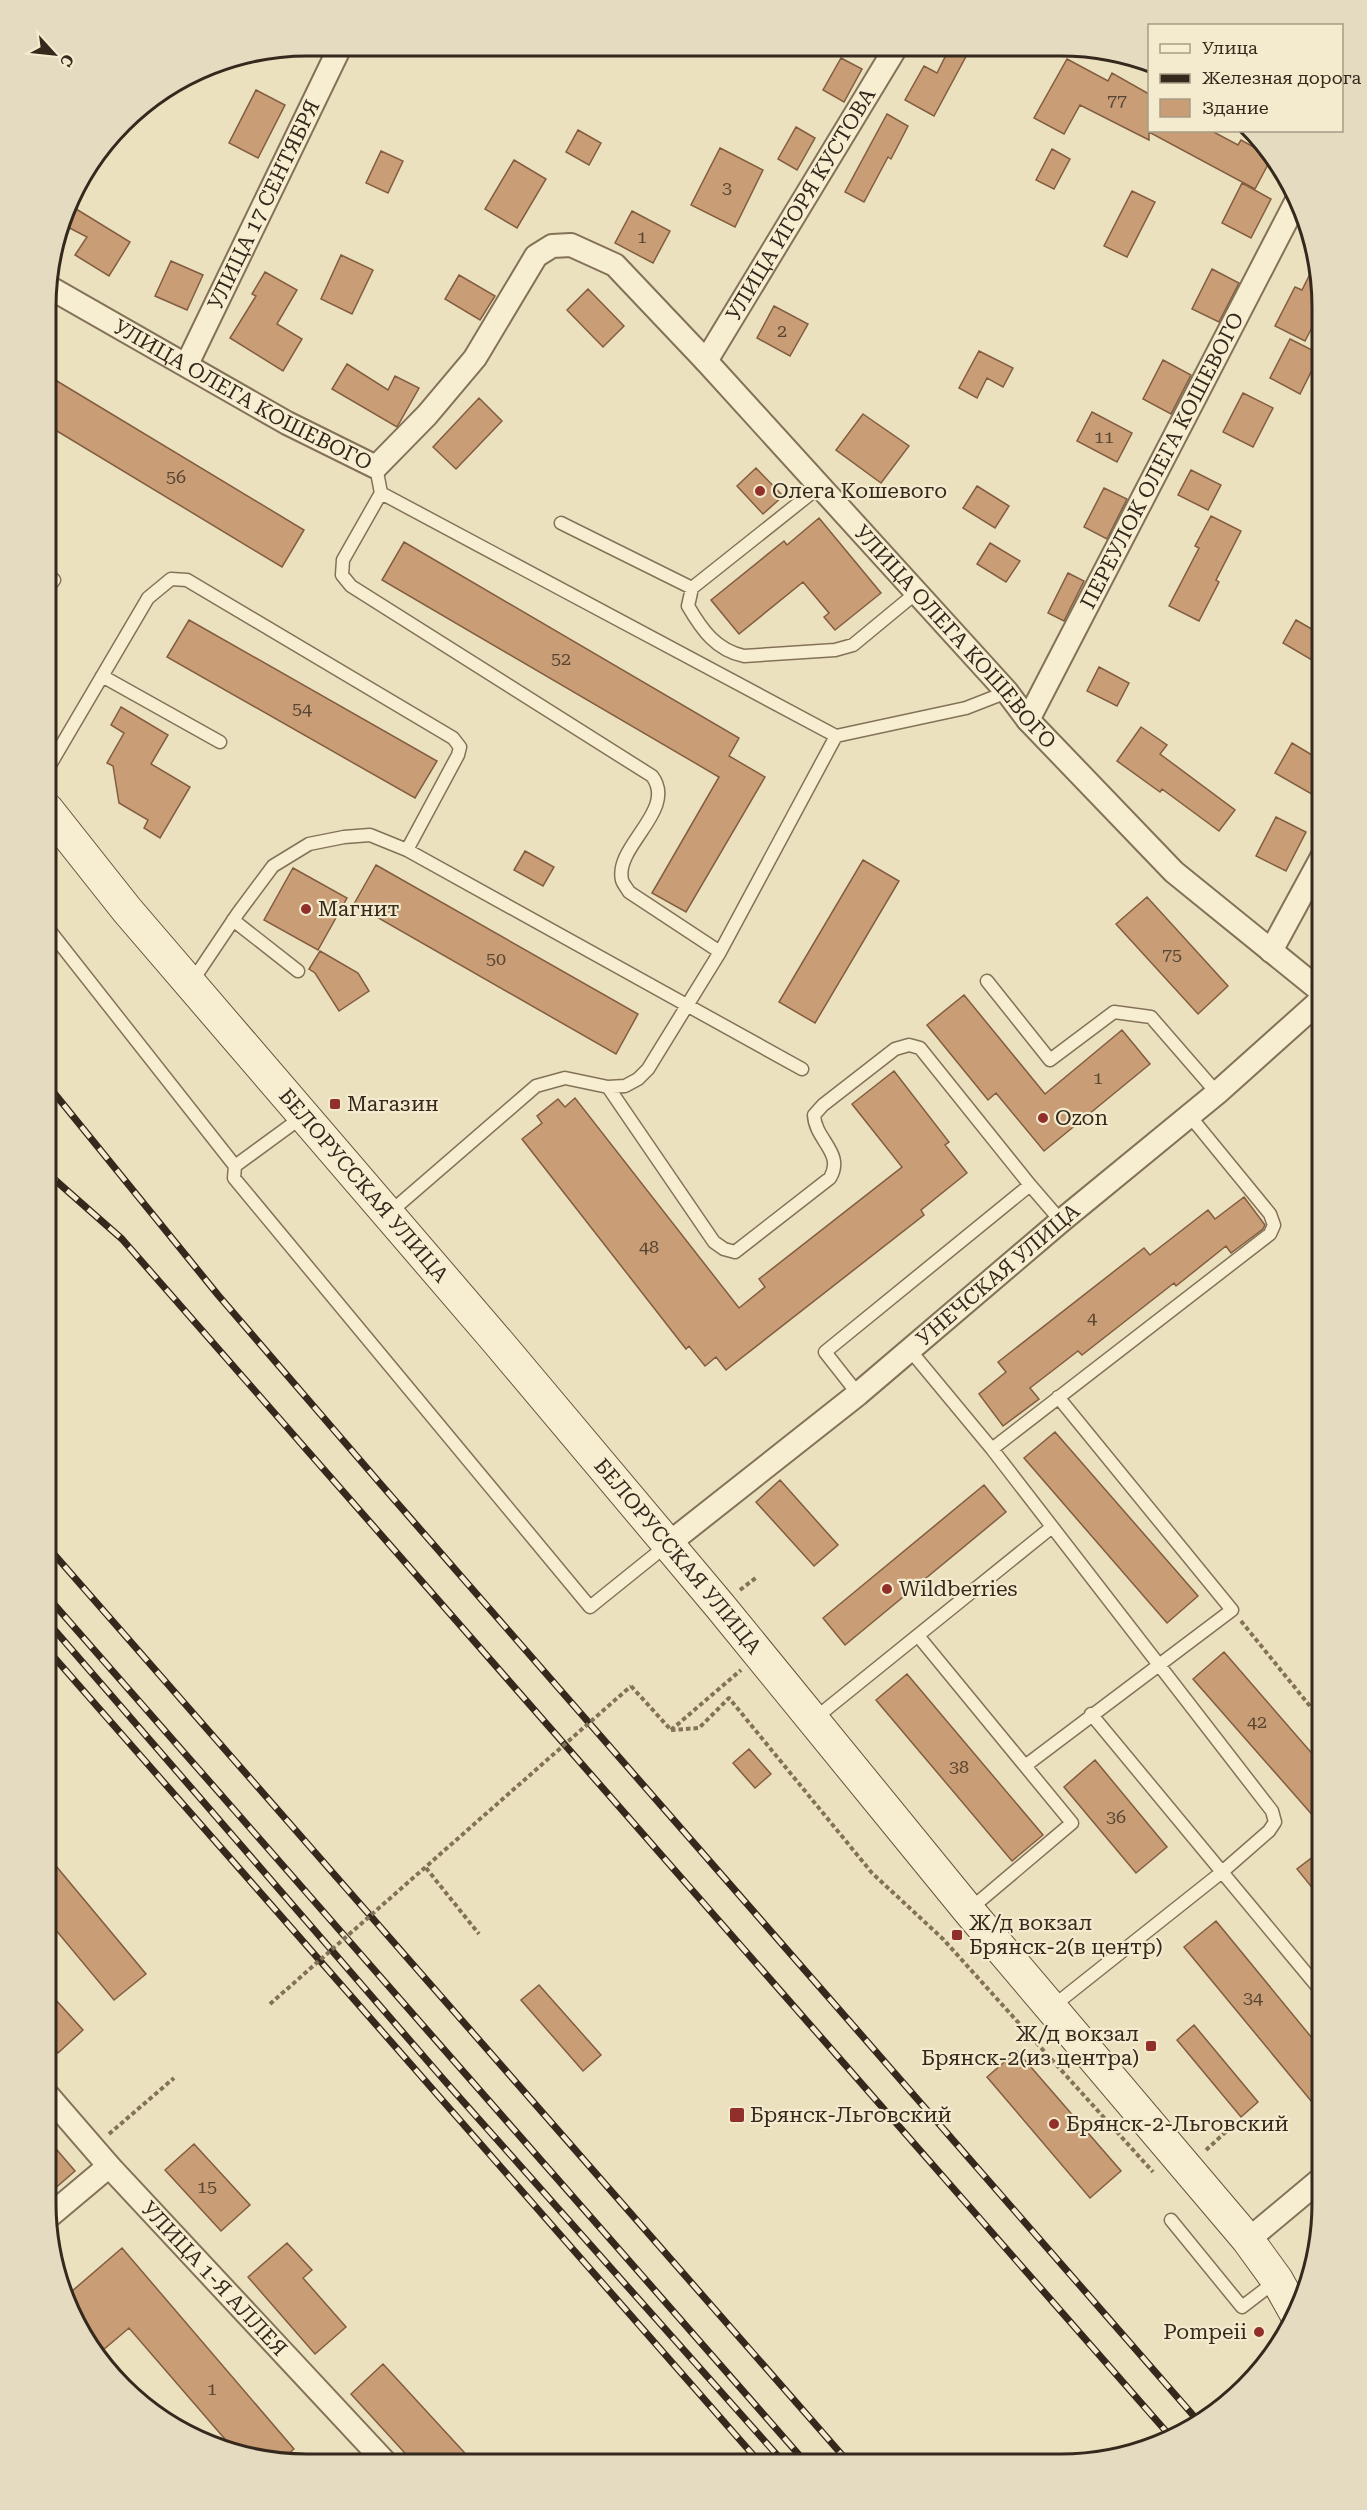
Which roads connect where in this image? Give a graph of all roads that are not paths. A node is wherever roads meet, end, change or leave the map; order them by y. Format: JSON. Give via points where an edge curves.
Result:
{"nodes":[{"id":1,"x":335,"y":56,"type":"edge"},
{"id":2,"x":891,"y":56,"type":"edge"},
{"id":3,"x":1292,"y":210,"type":"edge"},
{"id":4,"x":56,"y":291,"type":"edge"},
{"id":5,"x":706,"y":361,"type":"junction"},
{"id":6,"x":188,"y":364,"type":"junction"},
{"id":7,"x":376,"y":467,"type":"junction"},
{"id":8,"x":819,"y":487,"type":"junction"},
{"id":9,"x":381,"y":493,"type":"junction"},
{"id":10,"x":561,"y":523,"type":"dead end"},
{"id":11,"x":692,"y":588,"type":"junction"},
{"id":12,"x":916,"y":593,"type":"junction"},
{"id":13,"x":102,"y":676,"type":"junction"},
{"id":14,"x":1007,"y":692,"type":"junction"},
{"id":15,"x":1028,"y":720,"type":"junction"},
{"id":16,"x":836,"y":736,"type":"junction"},
{"id":17,"x":220,"y":742,"type":"dead end"},
{"id":18,"x":56,"y":755,"type":"edge"},
{"id":19,"x":56,"y":819,"type":"edge"},
{"id":20,"x":406,"y":850,"type":"junction"},
{"id":21,"x":1312,"y":875,"type":"edge"},
{"id":22,"x":233,"y":920,"type":"junction"},
{"id":23,"x":56,"y":939,"type":"edge"},
{"id":24,"x":1271,"y":951,"type":"junction"},
{"id":25,"x":720,"y":952,"type":"junction"},
{"id":26,"x":298,"y":971,"type":"dead end"},
{"id":27,"x":987,"y":981,"type":"dead end"},
{"id":28,"x":190,"y":984,"type":"junction"},
{"id":29,"x":1312,"y":984,"type":"edge"},
{"id":30,"x":687,"y":1007,"type":"junction"},
{"id":31,"x":1312,"y":1008,"type":"edge"},
{"id":32,"x":802,"y":1070,"type":"dead end"},
{"id":33,"x":608,"y":1087,"type":"junction"},
{"id":34,"x":1217,"y":1093,"type":"junction"},
{"id":35,"x":1189,"y":1114,"type":"junction"},
{"id":36,"x":303,"y":1116,"type":"junction"},
{"id":37,"x":235,"y":1166,"type":"junction"},
{"id":38,"x":1030,"y":1185,"type":"junction"},
{"id":39,"x":387,"y":1214,"type":"junction"},
{"id":40,"x":1061,"y":1221,"type":"junction"},
{"id":41,"x":909,"y":1349,"type":"junction"},
{"id":42,"x":858,"y":1394,"type":"junction"},
{"id":43,"x":1058,"y":1397,"type":"junction"},
{"id":44,"x":992,"y":1449,"type":"junction"},
{"id":45,"x":1052,"y":1527,"type":"junction"},
{"id":46,"x":668,"y":1544,"type":"junction"},
{"id":47,"x":919,"y":1637,"type":"junction"},
{"id":48,"x":1159,"y":1664,"type":"junction"},
{"id":49,"x":1091,"y":1714,"type":"junction"},
{"id":50,"x":813,"y":1720,"type":"junction"},
{"id":51,"x":1024,"y":1766,"type":"junction"},
{"id":52,"x":1221,"y":1872,"type":"junction"},
{"id":53,"x":969,"y":1911,"type":"junction"},
{"id":54,"x":1312,"y":1979,"type":"edge"},
{"id":55,"x":1052,"y":2007,"type":"junction"},
{"id":56,"x":56,"y":2105,"type":"edge"},
{"id":57,"x":109,"y":2166,"type":"junction"},
{"id":58,"x":1312,"y":2187,"type":"edge"},
{"id":59,"x":56,"y":2211,"type":"edge"},
{"id":60,"x":1170,"y":2220,"type":"dead end"},
{"id":61,"x":1248,"y":2240,"type":"junction"},
{"id":62,"x":1277,"y":2280,"type":"junction"},
{"id":63,"x":1290,"y":2304,"type":"edge"},
{"id":64,"x":378,"y":2454,"type":"edge"}],
"edges":[{"from":1,"to":6,"type":"street","name":"УЛИЦА 17 СЕНТЯБРЯ"},
{"from":2,"to":5,"type":"street","name":"УЛИЦА ИГОРЯ КУСТОВА"},
{"from":3,"to":15,"type":"street","name":"ПЕРЕУЛОК ОЛЕГА КОШЕВОГО"},
{"from":4,"to":6,"type":"street","name":"УЛИЦА ОЛЕГА КОШЕВОГО"},
{"from":5,"to":7,"type":"street","name":"УЛИЦА ОЛЕГА КОШЕВОГО","via":[[615,265],[571,245],[552,246],[536,256],[476,358]]},
{"from":5,"to":8,"type":"street","name":"УЛИЦА ОЛЕГА КОШЕВОГО"},
{"from":6,"to":7,"type":"street","name":"УЛИЦА ОЛЕГА КОШЕВОГО","via":[[287,423]]},
{"from":7,"to":9,"type":"lane"},
{"from":8,"to":11,"type":"lane"},
{"from":8,"to":12,"type":"street","name":"УЛИЦА ОЛЕГА КОШЕВОГО"},
{"from":9,"to":16,"type":"lane"},
{"from":9,"to":25,"type":"lane","via":[[343,560],[342,575],[351,586],[652,776],[659,785],[660,799],[622,866],[622,881],[629,892]]},
{"from":10,"to":11,"type":"lane"},
{"from":11,"to":12,"type":"lane","via":[[688,606],[701,629],[718,645],[744,656],[835,650],[853,645]]},
{"from":12,"to":14,"type":"street","name":"УЛИЦА ОЛЕГА КОШЕВОГО"},
{"from":13,"to":17,"type":"lane"},
{"from":13,"to":18,"type":"lane"},
{"from":13,"to":20,"type":"lane","via":[[148,598],[171,579],[187,580],[453,738],[459,747],[458,755]]},
{"from":14,"to":15,"type":"street","name":"УЛИЦА ОЛЕГА КОШЕВОГО"},
{"from":14,"to":16,"type":"lane","via":[[966,708]]},
{"from":15,"to":24,"type":"street","name":"УЛИЦА ОЛЕГА КОШЕВОГО","via":[[1174,872]]},
{"from":16,"to":25,"type":"lane"},
{"from":19,"to":28,"type":"main road","name":"БЕЛОРУССКАЯ УЛИЦА"},
{"from":20,"to":22,"type":"lane","via":[[370,835],[309,844],[273,866]]},
{"from":20,"to":30,"type":"lane"},
{"from":21,"to":24,"type":"street"},
{"from":22,"to":26,"type":"lane"},
{"from":22,"to":28,"type":"lane"},
{"from":23,"to":37,"type":"lane"},
{"from":24,"to":29,"type":"street","name":"УЛИЦА ОЛЕГА КОШЕВОГО"},
{"from":25,"to":30,"type":"lane"},
{"from":27,"to":34,"type":"lane","via":[[1050,1060],[1114,1012],[1151,1017]]},
{"from":28,"to":36,"type":"main road","name":"БЕЛОРУССКАЯ УЛИЦА"},
{"from":30,"to":32,"type":"lane"},
{"from":30,"to":33,"type":"lane","via":[[648,1069],[625,1086]]},
{"from":31,"to":34,"type":"street","name":"УНЕЧСКАЯ УЛИЦА"},
{"from":33,"to":38,"type":"lane","via":[[714,1242],[724,1250],[735,1251],[830,1178],[836,1168],[834,1156],[814,1127],[814,1115],[895,1048],[909,1045],[920,1048]]},
{"from":33,"to":39,"type":"lane","via":[[565,1078],[536,1086]]},
{"from":34,"to":35,"type":"street","name":"УНЕЧСКАЯ УЛИЦА"},
{"from":35,"to":40,"type":"street","name":"УНЕЧСКАЯ УЛИЦА"},
{"from":35,"to":43,"type":"lane","via":[[1270,1214],[1274,1225],[1270,1234]]},
{"from":36,"to":37,"type":"lane"},
{"from":36,"to":39,"type":"main road","name":"БЕЛОРУССКАЯ УЛИЦА"},
{"from":37,"to":46,"type":"lane","via":[[234,1178],[590,1607]]},
{"from":38,"to":40,"type":"lane"},
{"from":38,"to":42,"type":"lane","via":[[825,1352]]},
{"from":39,"to":46,"type":"main road","name":"БЕЛОРУССКАЯ УЛИЦА"},
{"from":40,"to":41,"type":"street","name":"УНЕЧСКАЯ УЛИЦА"},
{"from":41,"to":42,"type":"street","name":"УНЕЧСКАЯ УЛИЦА"},
{"from":41,"to":44,"type":"lane"},
{"from":42,"to":46,"type":"street","name":"УНЕЧСКАЯ УЛИЦА"},
{"from":43,"to":44,"type":"lane"},
{"from":43,"to":48,"type":"lane","via":[[1232,1610]]},
{"from":44,"to":45,"type":"lane"},
{"from":45,"to":47,"type":"lane"},
{"from":45,"to":48,"type":"lane"},
{"from":46,"to":50,"type":"main road","name":"БЕЛОРУССКАЯ УЛИЦА"},
{"from":47,"to":50,"type":"lane"},
{"from":47,"to":51,"type":"lane"},
{"from":48,"to":49,"type":"lane"},
{"from":48,"to":52,"type":"lane","via":[[1272,1811],[1275,1822],[1269,1832]]},
{"from":49,"to":51,"type":"lane"},
{"from":49,"to":52,"type":"lane"},
{"from":50,"to":53,"type":"main road","name":"БЕЛОРУССКАЯ УЛИЦА"},
{"from":51,"to":53,"type":"lane","via":[[1072,1823]]},
{"from":52,"to":54,"type":"lane"},
{"from":52,"to":55,"type":"lane"},
{"from":53,"to":55,"type":"main road","name":"БЕЛОРУССКАЯ УЛИЦА"},
{"from":55,"to":61,"type":"main road","name":"БЕЛОРУССКАЯ УЛИЦА"},
{"from":56,"to":57,"type":"street","name":"УЛИЦА 1-Я АЛЛЕЯ"},
{"from":57,"to":59,"type":"street"},
{"from":57,"to":64,"type":"street","name":"УЛИЦА 1-Я АЛЛЕЯ"},
{"from":58,"to":61,"type":"street"},
{"from":60,"to":62,"type":"lane","via":[[1242,2307]]},
{"from":61,"to":62,"type":"main road","name":"БЕЛОРУССКАЯ УЛИЦА"},
{"from":62,"to":63,"type":"main road","name":"БЕЛОРУССКАЯ УЛИЦА"}]}
